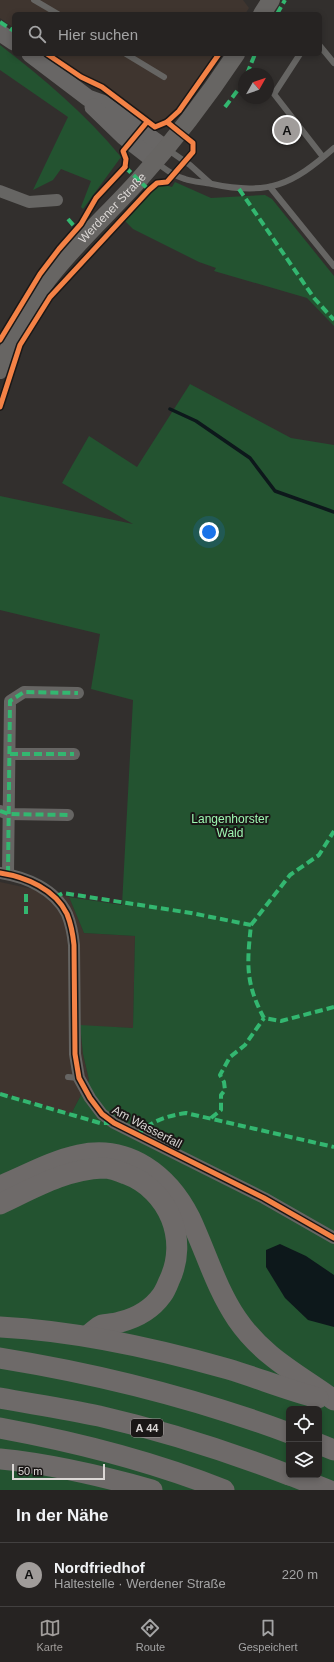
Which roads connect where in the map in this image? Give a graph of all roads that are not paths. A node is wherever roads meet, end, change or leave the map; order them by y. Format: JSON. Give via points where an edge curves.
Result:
{"nodes":[{"id":1,"x":34,"y":0,"type":"edge"},
{"id":2,"x":271,"y":0,"type":"edge"},
{"id":3,"x":55,"y":12,"type":"edge"},
{"id":4,"x":263,"y":12,"type":"edge"},
{"id":5,"x":0,"y":33,"type":"edge"},
{"id":6,"x":12,"y":41,"type":"edge"},
{"id":7,"x":322,"y":48,"type":"edge"},
{"id":8,"x":33,"y":56,"type":"edge"},
{"id":9,"x":129,"y":56,"type":"edge"},
{"id":10,"x":235,"y":56,"type":"edge"},
{"id":11,"x":299,"y":56,"type":"edge"},
{"id":12,"x":334,"y":63,"type":"edge"},
{"id":13,"x":164,"y":77,"type":"dead end"},
{"id":14,"x":334,"y":148,"type":"edge"},
{"id":15,"x":160,"y":155,"type":"junction"},
{"id":16,"x":323,"y":158,"type":"junction"},
{"id":17,"x":210,"y":183,"type":"junction"},
{"id":18,"x":270,"y":187,"type":"junction"},
{"id":19,"x":0,"y":191,"type":"edge"},
{"id":20,"x":57,"y":200,"type":"dead end"},
{"id":21,"x":334,"y":266,"type":"edge"},
{"id":22,"x":0,"y":370,"type":"edge"},
{"id":23,"x":78,"y":693,"type":"dead end"},
{"id":24,"x":10,"y":754,"type":"junction"},
{"id":25,"x":74,"y":754,"type":"dead end"},
{"id":26,"x":5,"y":769,"type":"edge"},
{"id":27,"x":5,"y":812,"type":"edge"},
{"id":28,"x":68,"y":815,"type":"dead end"},
{"id":29,"x":4,"y":874,"type":"edge"},
{"id":30,"x":0,"y":1186,"type":"edge"},
{"id":31,"x":0,"y":1204,"type":"edge"},
{"id":32,"x":334,"y":1238,"type":"edge"},
{"id":33,"x":0,"y":1327,"type":"edge"},
{"id":34,"x":87,"y":1336,"type":"junction"},
{"id":35,"x":0,"y":1358,"type":"edge"},
{"id":36,"x":0,"y":1398,"type":"edge"},
{"id":37,"x":334,"y":1401,"type":"edge"},
{"id":38,"x":0,"y":1428,"type":"edge"},
{"id":39,"x":286,"y":1432,"type":"edge"},
{"id":40,"x":322,"y":1445,"type":"edge"},
{"id":41,"x":334,"y":1450,"type":"edge"},
{"id":42,"x":0,"y":1459,"type":"edge"},
{"id":43,"x":286,"y":1474,"type":"edge"},
{"id":44,"x":298,"y":1478,"type":"edge"},
{"id":45,"x":152,"y":1490,"type":"edge"},
{"id":46,"x":224,"y":1490,"type":"edge"},
{"id":47,"x":328,"y":1490,"type":"edge"}],
"edges":[{"from":1,"to":3,"type":"lane"},
{"from":2,"to":4,"type":"main road"},
{"from":5,"to":6,"type":"main road"},
{"from":7,"to":12,"type":"lane"},
{"from":8,"to":15,"type":"main road","via":[[88,98],[95,110],[130,142]]},
{"from":9,"to":13,"type":"lane"},
{"from":10,"to":15,"type":"main road","name":"Werdener Straße"},
{"from":11,"to":16,"type":"lane","via":[[274,94]]},
{"from":14,"to":16,"type":"lane"},
{"from":15,"to":17,"type":"lane","via":[[190,165]]},
{"from":15,"to":17,"type":"lane","via":[[174,175]]},
{"from":15,"to":22,"type":"main road","name":"Werdener Straße","via":[[82,239],[48,280],[25,316]]},
{"from":16,"to":18,"type":"lane","via":[[292,180]]},
{"from":17,"to":18,"type":"lane","via":[[239,189]]},
{"from":18,"to":21,"type":"lane"},
{"from":19,"to":20,"type":"street","via":[[29,202]]},
{"from":23,"to":24,"type":"street","name":"Am Wasserfall","via":[[24,692],[10,701]]},
{"from":24,"to":25,"type":"street"},
{"from":24,"to":26,"type":"street","name":"Am Wasserfall"},
{"from":26,"to":27,"type":"street","name":"Am Wasserfall"},
{"from":27,"to":28,"type":"street"},
{"from":27,"to":29,"type":"street","name":"Am Wasserfall"},
{"from":29,"to":32,"type":"street","name":"Am Wasserfall","via":[[29,881],[49,891],[67,914],[74,945],[74,1078],[102,1114],[114,1123],[264,1198]]},
{"from":30,"to":37,"type":"highway","via":[[78,1155],[119,1155],[151,1170],[166,1182],[179,1198],[230,1309],[246,1331],[267,1353]]},
{"from":31,"to":34,"type":"highway","via":[[56,1178],[104,1168],[135,1178],[151,1189],[165,1205],[178,1242],[173,1272],[163,1294],[137,1316],[100,1326]]},
{"from":33,"to":34,"type":"highway"},
{"from":34,"to":37,"type":"highway","via":[[228,1369]]},
{"from":35,"to":39,"type":"highway","via":[[139,1385],[234,1413]]},
{"from":36,"to":43,"type":"highway","number":"A 44","via":[[130,1424],[222,1450]]},
{"from":38,"to":46,"type":"highway","via":[[124,1456],[188,1475]]},
{"from":40,"to":41,"type":"highway"},
{"from":42,"to":45,"type":"highway","via":[[30,1462],[104,1477]]},
{"from":44,"to":47,"type":"highway","number":"A 44"}]}
